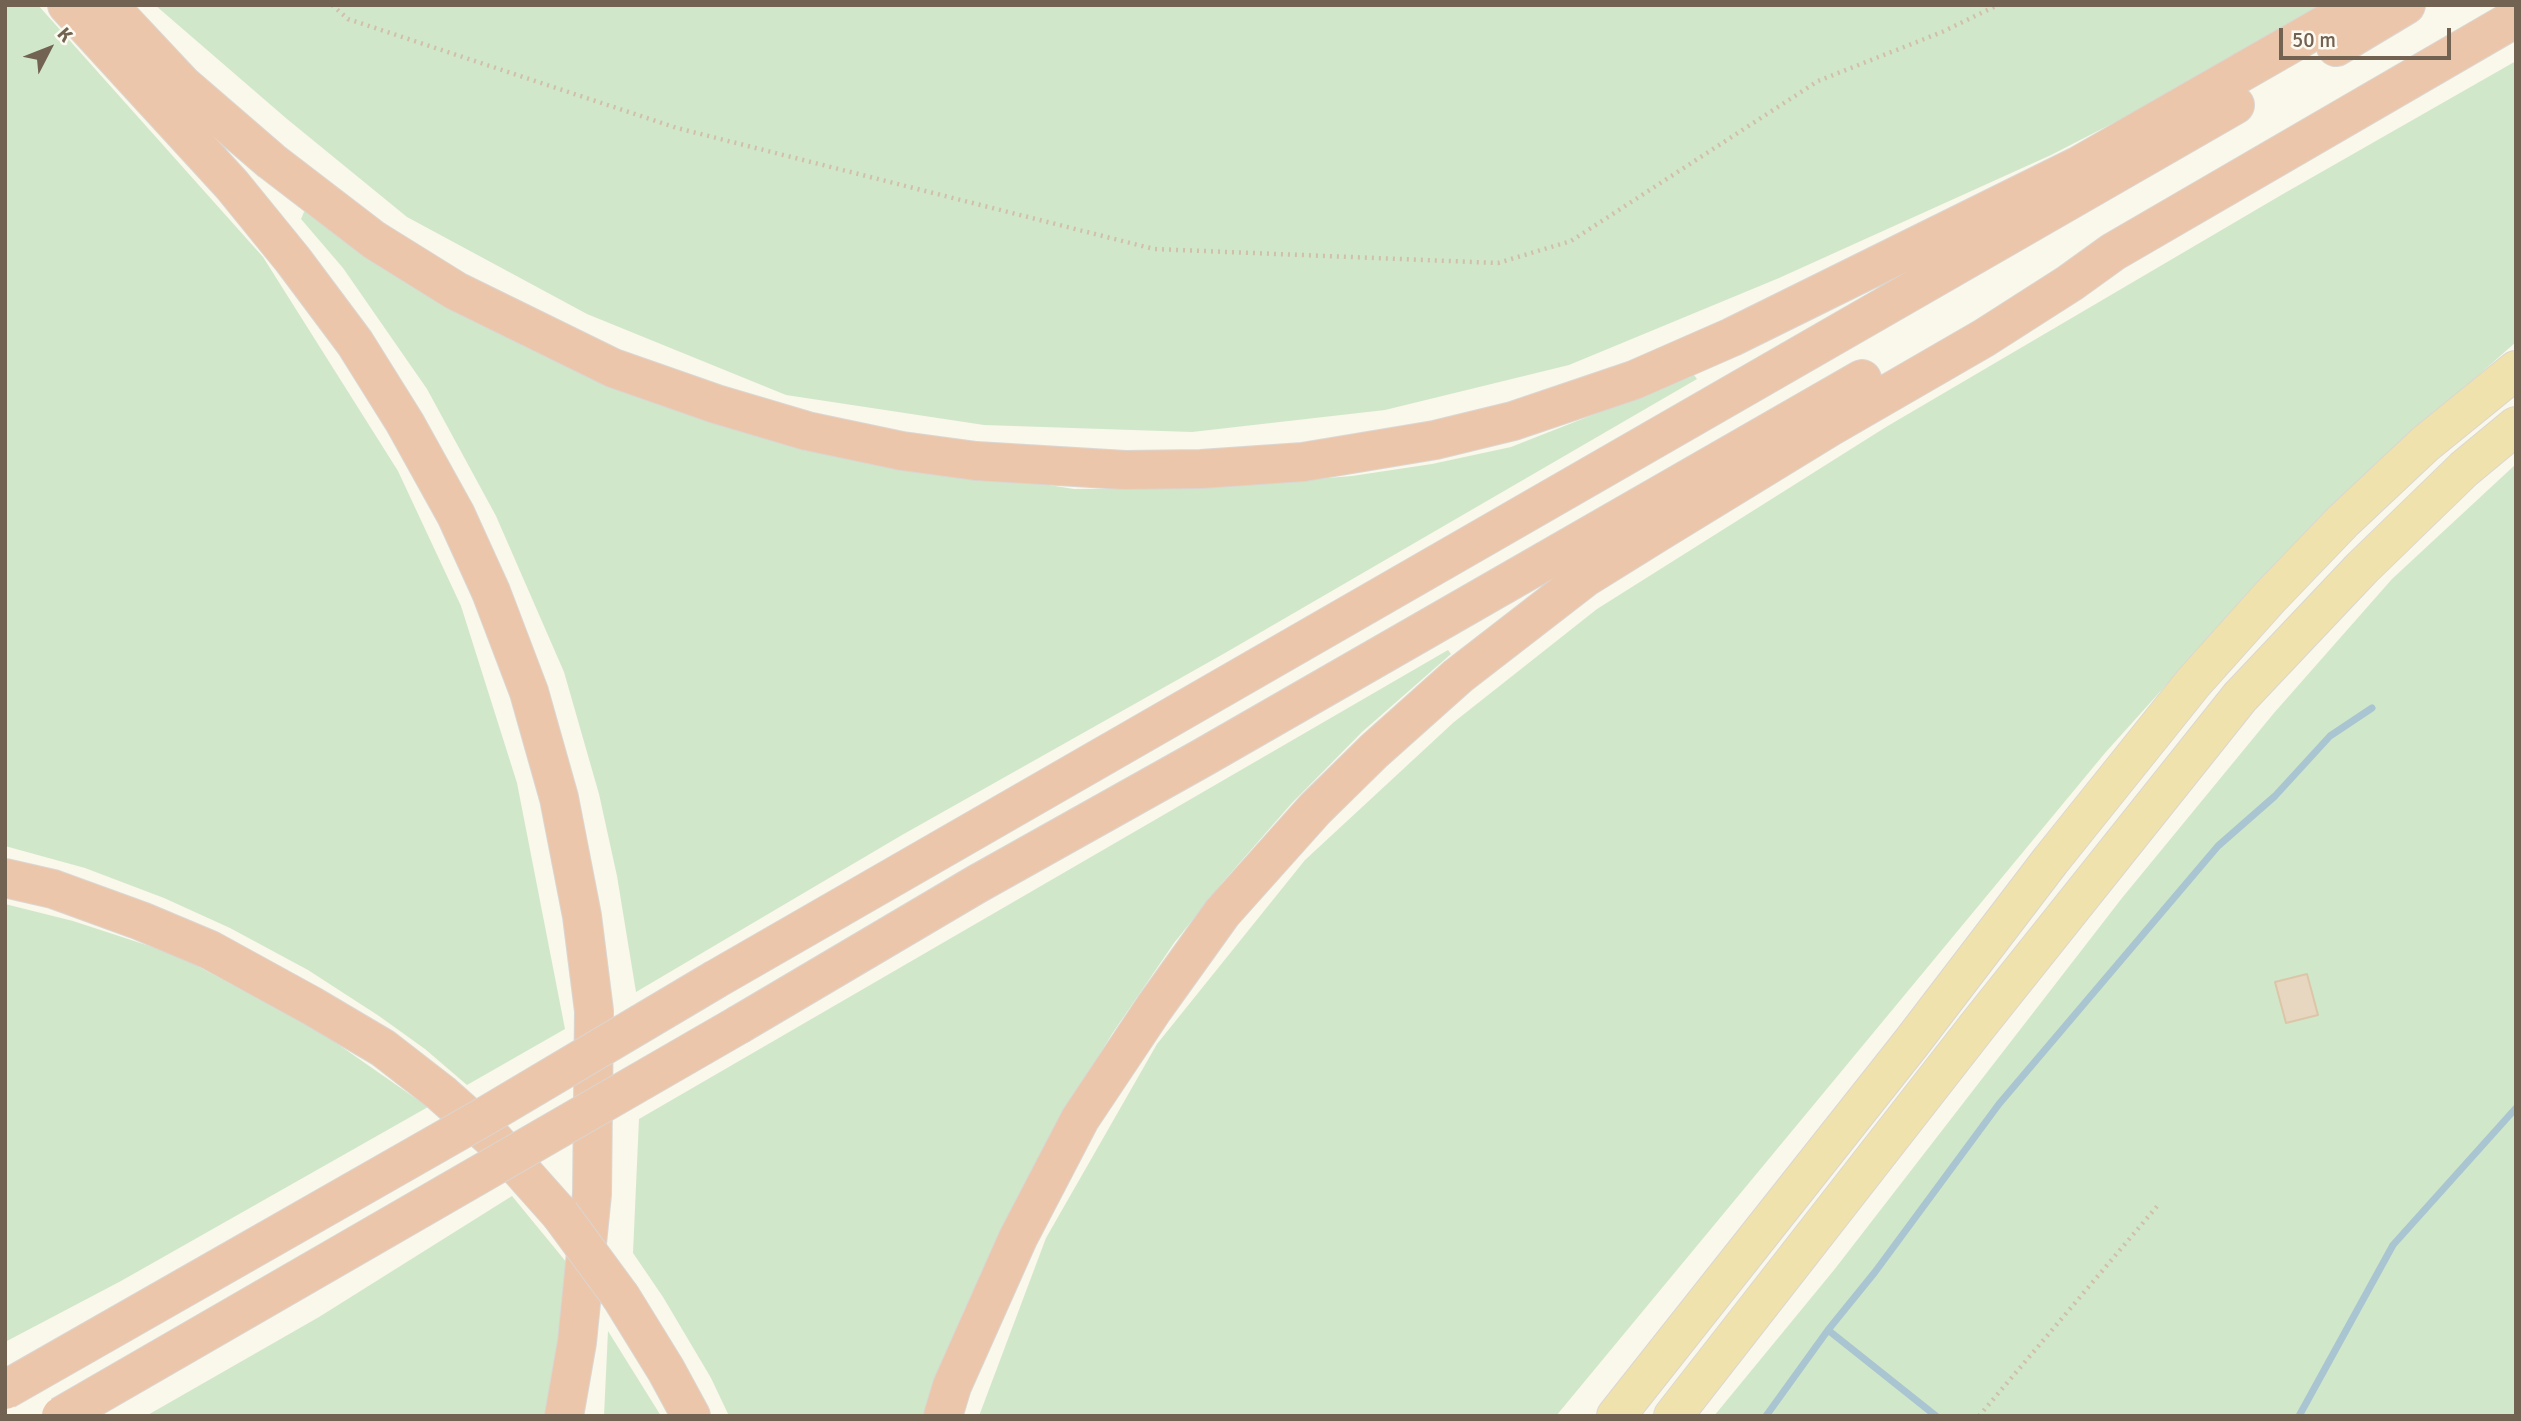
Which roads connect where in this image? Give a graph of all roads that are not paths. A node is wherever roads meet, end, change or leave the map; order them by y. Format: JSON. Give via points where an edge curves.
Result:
{"nodes":[{"id":1,"x":67,"y":5,"type":"edge"},
{"id":2,"x":107,"y":5,"type":"edge"},
{"id":3,"x":2359,"y":5,"type":"edge"},
{"id":4,"x":2406,"y":5,"type":"edge"},
{"id":5,"x":2516,"y":18,"type":"edge"},
{"id":6,"x":2113,"y":252,"type":"junction"},
{"id":7,"x":2516,"y":370,"type":"edge"},
{"id":8,"x":2516,"y":426,"type":"edge"},
{"id":9,"x":5,"y":878,"type":"edge"},
{"id":10,"x":5,"y":1390,"type":"edge"},
{"id":11,"x":61,"y":1416,"type":"edge"},
{"id":12,"x":564,"y":1416,"type":"edge"},
{"id":13,"x":691,"y":1416,"type":"edge"},
{"id":14,"x":943,"y":1416,"type":"edge"},
{"id":15,"x":1616,"y":1416,"type":"edge"},
{"id":16,"x":1674,"y":1416,"type":"edge"}],
"edges":[{"from":1,"to":12,"type":"highway","via":[[233,185],[355,343],[456,515],[529,692],[559,798],[582,916],[594,1011],[592,1194],[577,1342]]},
{"from":2,"to":3,"type":"highway","via":[[183,85],[271,162],[374,240],[456,291],[613,368],[807,431],[902,451],[975,461],[1125,470],[1303,462],[1435,440],[1513,421],[1634,380],[1732,337],[2078,166]]},
{"from":4,"to":10,"type":"highway","bridge":true},
{"from":5,"to":6,"type":"highway"},
{"from":6,"to":11,"type":"highway","bridge":true,"via":[[2027,283],[977,884]]},
{"from":6,"to":14,"type":"highway","via":[[1984,338],[1586,577],[1458,676],[1315,808],[1222,913],[1080,1119],[1018,1238]]},
{"from":7,"to":15,"type":"main road","via":[[2425,444],[2343,521],[2193,683]]},
{"from":8,"to":16,"type":"main road","via":[[2464,469],[2362,568],[2240,696]]},
{"from":9,"to":13,"type":"highway","bridge":true,"via":[[53,889],[210,950],[383,1048],[441,1093],[495,1142],[560,1214],[621,1297]]}]}
